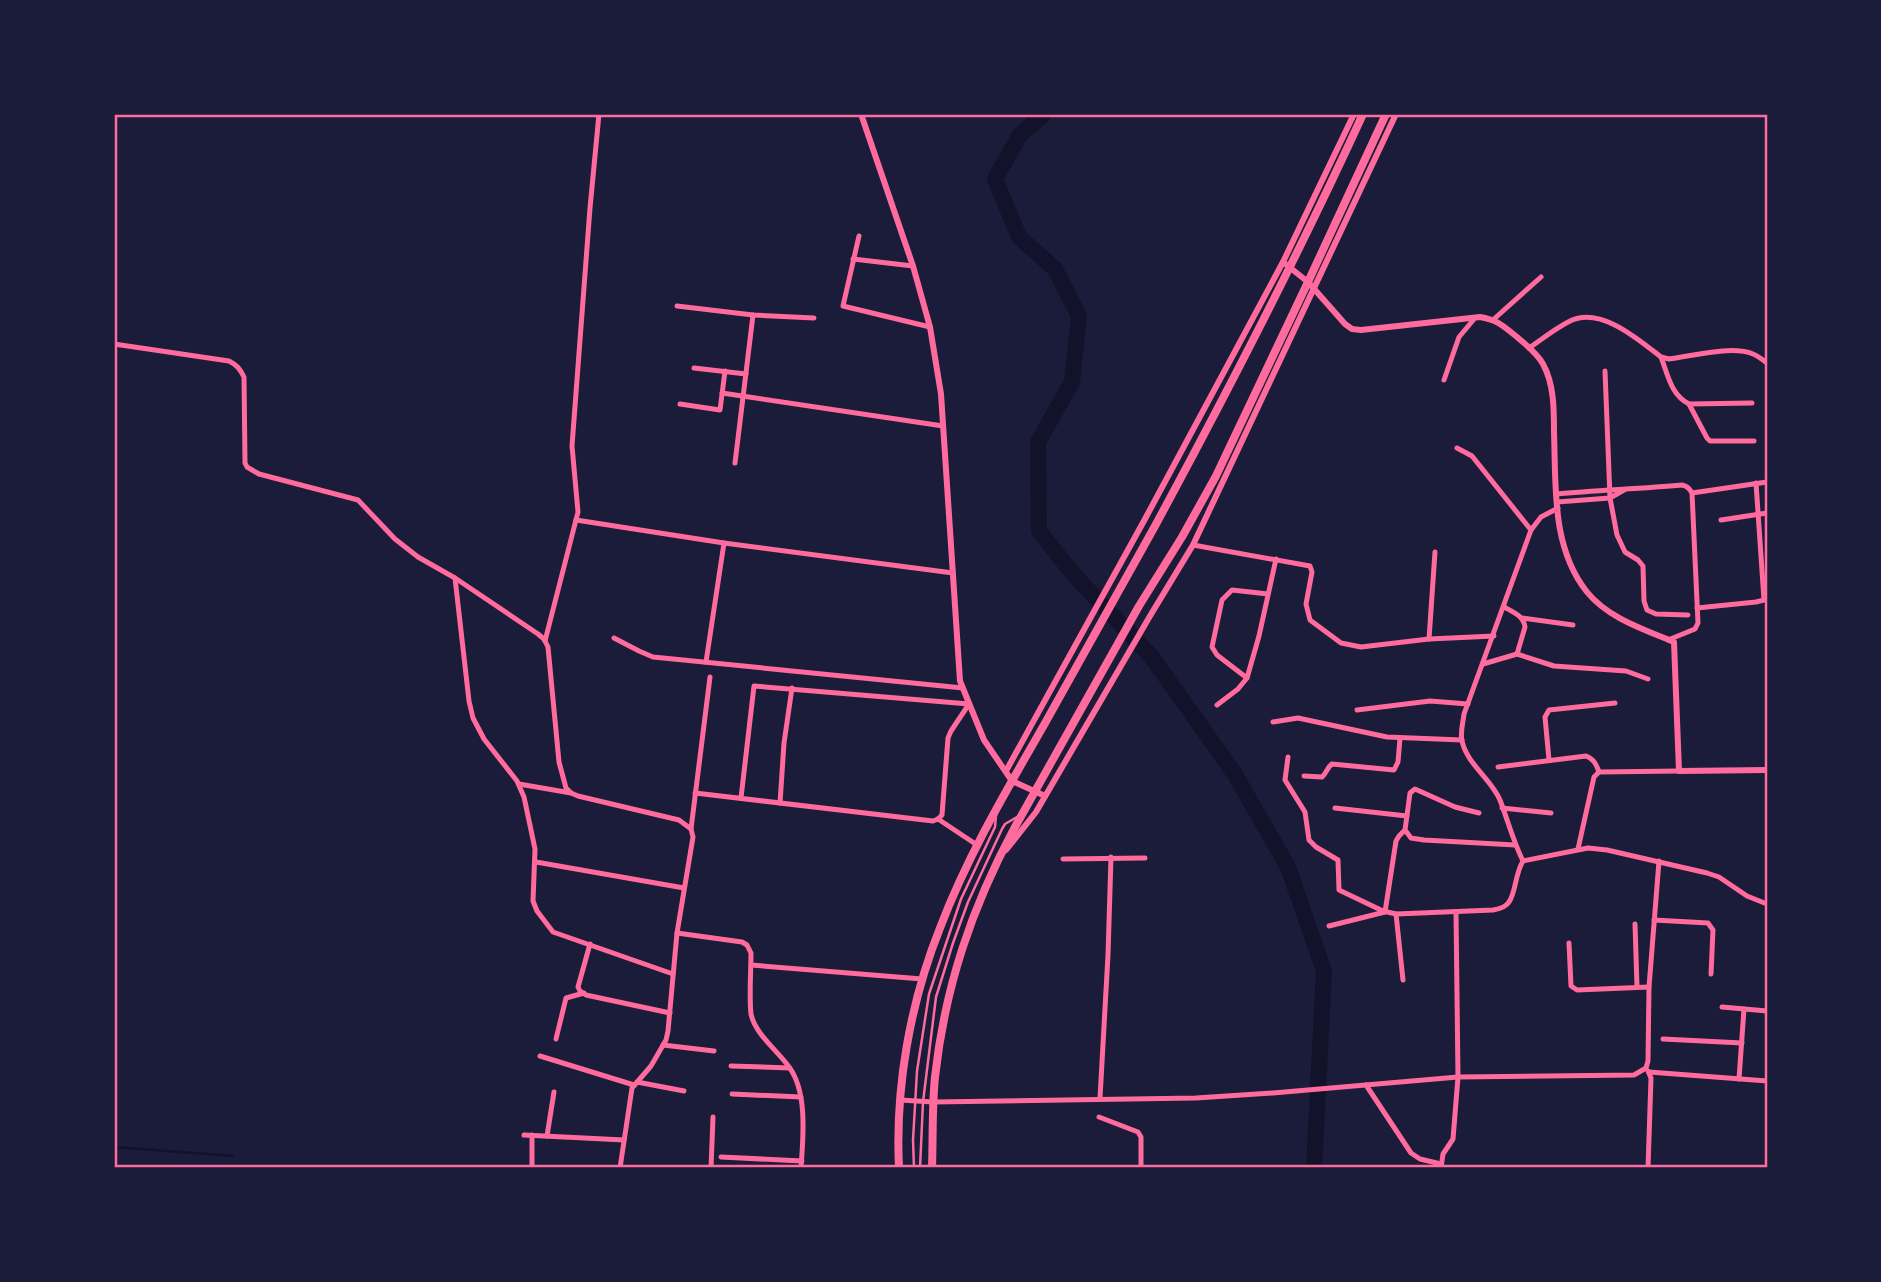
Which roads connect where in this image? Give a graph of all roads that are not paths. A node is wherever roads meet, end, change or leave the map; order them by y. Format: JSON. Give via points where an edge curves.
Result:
{"nodes":[{"id":1,"x":599,"y":114,"type":"edge"},
{"id":2,"x":861,"y":114,"type":"edge"},
{"id":3,"x":1354,"y":114,"type":"edge"},
{"id":4,"x":1363,"y":114,"type":"edge"},
{"id":5,"x":1386,"y":114,"type":"edge"},
{"id":6,"x":1396,"y":114,"type":"edge"},
{"id":7,"x":859,"y":236,"type":"dead end"},
{"id":8,"x":853,"y":259,"type":"junction"},
{"id":9,"x":1283,"y":262,"type":"junction"},
{"id":10,"x":913,"y":266,"type":"junction"},
{"id":11,"x":1291,"y":267,"type":"junction"},
{"id":12,"x":1541,"y":277,"type":"dead end"},
{"id":13,"x":1312,"y":285,"type":"junction"},
{"id":14,"x":677,"y":306,"type":"dead end"},
{"id":15,"x":753,"y":315,"type":"junction"},
{"id":16,"x":814,"y":318,"type":"dead end"},
{"id":17,"x":1475,"y":318,"type":"junction"},
{"id":18,"x":1494,"y":319,"type":"junction"},
{"id":19,"x":930,"y":327,"type":"junction"},
{"id":20,"x":114,"y":344,"type":"edge"},
{"id":21,"x":1529,"y":348,"type":"junction"},
{"id":22,"x":1661,"y":357,"type":"junction"},
{"id":23,"x":1767,"y":363,"type":"edge"},
{"id":24,"x":694,"y":369,"type":"dead end"},
{"id":25,"x":724,"y":371,"type":"junction"},
{"id":26,"x":1605,"y":371,"type":"dead end"},
{"id":27,"x":746,"y":374,"type":"junction"},
{"id":28,"x":1444,"y":380,"type":"dead end"},
{"id":29,"x":722,"y":393,"type":"junction"},
{"id":30,"x":744,"y":396,"type":"junction"},
{"id":31,"x":1752,"y":403,"type":"dead end"},
{"id":32,"x":680,"y":404,"type":"dead end"},
{"id":33,"x":1689,"y":404,"type":"junction"},
{"id":34,"x":943,"y":426,"type":"junction"},
{"id":35,"x":1754,"y":442,"type":"dead end"},
{"id":36,"x":1457,"y":448,"type":"dead end"},
{"id":37,"x":735,"y":463,"type":"dead end"},
{"id":38,"x":1767,"y":482,"type":"edge"},
{"id":39,"x":1756,"y":483,"type":"junction"},
{"id":40,"x":1609,"y":489,"type":"junction"},
{"id":41,"x":1624,"y":490,"type":"junction"},
{"id":42,"x":1692,"y":493,"type":"junction"},
{"id":43,"x":1556,"y":494,"type":"junction"},
{"id":44,"x":1610,"y":498,"type":"junction"},
{"id":45,"x":1558,"y":505,"type":"junction"},
{"id":46,"x":1767,"y":513,"type":"edge"},
{"id":47,"x":1759,"y":515,"type":"junction"},
{"id":48,"x":576,"y":520,"type":"junction"},
{"id":49,"x":1721,"y":520,"type":"dead end"},
{"id":50,"x":1531,"y":530,"type":"junction"},
{"id":51,"x":724,"y":543,"type":"junction"},
{"id":52,"x":1194,"y":545,"type":"junction"},
{"id":53,"x":1434,"y":552,"type":"dead end"},
{"id":54,"x":1276,"y":559,"type":"junction"},
{"id":55,"x":953,"y":573,"type":"junction"},
{"id":56,"x":455,"y":578,"type":"junction"},
{"id":57,"x":1268,"y":594,"type":"junction"},
{"id":58,"x":1504,"y":607,"type":"junction"},
{"id":59,"x":1697,"y":608,"type":"junction"},
{"id":60,"x":1688,"y":615,"type":"dead end"},
{"id":61,"x":1522,"y":618,"type":"junction"},
{"id":62,"x":1573,"y":625,"type":"dead end"},
{"id":63,"x":1494,"y":636,"type":"junction"},
{"id":64,"x":614,"y":638,"type":"dead end"},
{"id":65,"x":1429,"y":639,"type":"junction"},
{"id":66,"x":545,"y":640,"type":"junction"},
{"id":67,"x":1668,"y":640,"type":"junction"},
{"id":68,"x":1517,"y":654,"type":"junction"},
{"id":69,"x":706,"y":662,"type":"junction"},
{"id":70,"x":1483,"y":664,"type":"junction"},
{"id":71,"x":710,"y":677,"type":"dead end"},
{"id":72,"x":1247,"y":678,"type":"junction"},
{"id":73,"x":1648,"y":679,"type":"dead end"},
{"id":74,"x":792,"y":688,"type":"junction"},
{"id":75,"x":963,"y":688,"type":"junction"},
{"id":76,"x":1615,"y":703,"type":"dead end"},
{"id":77,"x":969,"y":704,"type":"junction"},
{"id":78,"x":1468,"y":704,"type":"junction"},
{"id":79,"x":1217,"y":705,"type":"dead end"},
{"id":80,"x":1357,"y":710,"type":"dead end"},
{"id":81,"x":1273,"y":722,"type":"dead end"},
{"id":82,"x":1400,"y":738,"type":"junction"},
{"id":83,"x":1462,"y":740,"type":"junction"},
{"id":84,"x":1288,"y":757,"type":"dead end"},
{"id":85,"x":1549,"y":760,"type":"junction"},
{"id":86,"x":1498,"y":767,"type":"dead end"},
{"id":87,"x":1767,"y":770,"type":"edge"},
{"id":88,"x":1006,"y":771,"type":"junction"},
{"id":89,"x":1679,"y":771,"type":"junction"},
{"id":90,"x":1599,"y":772,"type":"junction"},
{"id":91,"x":1304,"y":776,"type":"dead end"},
{"id":92,"x":1012,"y":781,"type":"junction"},
{"id":93,"x":518,"y":783,"type":"junction"},
{"id":94,"x":1035,"y":792,"type":"junction"},
{"id":95,"x":571,"y":793,"type":"junction"},
{"id":96,"x":695,"y":793,"type":"junction"},
{"id":97,"x":1045,"y":796,"type":"junction"},
{"id":98,"x":741,"y":798,"type":"junction"},
{"id":99,"x":780,"y":803,"type":"junction"},
{"id":100,"x":1335,"y":808,"type":"dead end"},
{"id":101,"x":1502,"y":808,"type":"junction"},
{"id":102,"x":996,"y":810,"type":"junction"},
{"id":103,"x":1479,"y":813,"type":"dead end"},
{"id":104,"x":1551,"y":813,"type":"dead end"},
{"id":105,"x":1023,"y":814,"type":"junction"},
{"id":106,"x":1407,"y":816,"type":"junction"},
{"id":107,"x":938,"y":819,"type":"junction"},
{"id":108,"x":691,"y":829,"type":"junction"},
{"id":109,"x":1405,"y":830,"type":"junction"},
{"id":110,"x":977,"y":845,"type":"junction"},
{"id":111,"x":1515,"y":845,"type":"junction"},
{"id":112,"x":1578,"y":849,"type":"junction"},
{"id":113,"x":1111,"y":857,"type":"junction"},
{"id":114,"x":1145,"y":858,"type":"dead end"},
{"id":115,"x":998,"y":859,"type":"junction"},
{"id":116,"x":1063,"y":859,"type":"dead end"},
{"id":117,"x":1523,"y":861,"type":"junction"},
{"id":118,"x":1659,"y":861,"type":"junction"},
{"id":119,"x":536,"y":862,"type":"junction"},
{"id":120,"x":684,"y":888,"type":"junction"},
{"id":121,"x":1767,"y":904,"type":"edge"},
{"id":122,"x":1385,"y":912,"type":"junction"},
{"id":123,"x":1456,"y":912,"type":"junction"},
{"id":124,"x":1396,"y":914,"type":"junction"},
{"id":125,"x":1654,"y":920,"type":"junction"},
{"id":126,"x":1635,"y":924,"type":"dead end"},
{"id":127,"x":1329,"y":926,"type":"dead end"},
{"id":128,"x":677,"y":933,"type":"junction"},
{"id":129,"x":1569,"y":943,"type":"dead end"},
{"id":130,"x":590,"y":944,"type":"junction"},
{"id":131,"x":751,"y":965,"type":"junction"},
{"id":132,"x":673,"y":974,"type":"junction"},
{"id":133,"x":1711,"y":974,"type":"dead end"},
{"id":134,"x":922,"y":979,"type":"junction"},
{"id":135,"x":1402,"y":980,"type":"dead end"},
{"id":136,"x":1649,"y":986,"type":"junction"},
{"id":137,"x":1637,"y":987,"type":"junction"},
{"id":138,"x":584,"y":993,"type":"junction"},
{"id":139,"x":1722,"y":1007,"type":"dead end"},
{"id":140,"x":1744,"y":1009,"type":"junction"},
{"id":141,"x":1767,"y":1011,"type":"edge"},
{"id":142,"x":670,"y":1013,"type":"junction"},
{"id":143,"x":556,"y":1039,"type":"dead end"},
{"id":144,"x":1663,"y":1039,"type":"dead end"},
{"id":145,"x":1742,"y":1043,"type":"junction"},
{"id":146,"x":663,"y":1045,"type":"junction"},
{"id":147,"x":714,"y":1051,"type":"dead end"},
{"id":148,"x":540,"y":1056,"type":"dead end"},
{"id":149,"x":731,"y":1066,"type":"dead end"},
{"id":150,"x":790,"y":1068,"type":"junction"},
{"id":151,"x":1648,"y":1070,"type":"junction"},
{"id":152,"x":1458,"y":1077,"type":"junction"},
{"id":153,"x":1739,"y":1079,"type":"junction"},
{"id":154,"x":1767,"y":1081,"type":"edge"},
{"id":155,"x":636,"y":1084,"type":"junction"},
{"id":156,"x":1366,"y":1085,"type":"junction"},
{"id":157,"x":684,"y":1091,"type":"dead end"},
{"id":158,"x":554,"y":1092,"type":"dead end"},
{"id":159,"x":732,"y":1094,"type":"dead end"},
{"id":160,"x":801,"y":1097,"type":"junction"},
{"id":161,"x":1100,"y":1098,"type":"junction"},
{"id":162,"x":900,"y":1100,"type":"junction"},
{"id":163,"x":915,"y":1101,"type":"junction"},
{"id":164,"x":923,"y":1102,"type":"junction"},
{"id":165,"x":933,"y":1102,"type":"junction"},
{"id":166,"x":713,"y":1117,"type":"dead end"},
{"id":167,"x":1099,"y":1117,"type":"dead end"},
{"id":168,"x":524,"y":1135,"type":"dead end"},
{"id":169,"x":532,"y":1135,"type":"junction"},
{"id":170,"x":547,"y":1136,"type":"junction"},
{"id":171,"x":624,"y":1140,"type":"junction"},
{"id":172,"x":721,"y":1157,"type":"dead end"},
{"id":173,"x":801,"y":1165,"type":"edge"},
{"id":174,"x":1441,"y":1166,"type":"edge"},
{"id":175,"x":532,"y":1168,"type":"edge"},
{"id":176,"x":620,"y":1168,"type":"edge"},
{"id":177,"x":712,"y":1168,"type":"edge"},
{"id":178,"x":899,"y":1168,"type":"edge"},
{"id":179,"x":914,"y":1168,"type":"edge"},
{"id":180,"x":920,"y":1168,"type":"edge"},
{"id":181,"x":932,"y":1168,"type":"edge"},
{"id":182,"x":1141,"y":1168,"type":"edge"},
{"id":183,"x":1647,"y":1168,"type":"edge"}],
"edges":[{"from":1,"to":48,"type":"street","via":[[572,446]]},
{"from":2,"to":10,"type":"street"},
{"from":3,"to":9,"type":"street"},
{"from":4,"to":11,"type":"highway"},
{"from":5,"to":13,"type":"highway"},
{"from":6,"to":13,"type":"street"},
{"from":7,"to":8,"type":"street"},
{"from":8,"to":10,"type":"street"},
{"from":8,"to":19,"type":"street","via":[[843,306]]},
{"from":9,"to":11,"type":"street"},
{"from":9,"to":88,"type":"street"},
{"from":10,"to":19,"type":"street"},
{"from":11,"to":13,"type":"street"},
{"from":11,"to":92,"type":"highway","via":[[1155,525]]},
{"from":12,"to":18,"type":"street"},
{"from":13,"to":17,"type":"street","via":[[1352,329]]},
{"from":13,"to":52,"type":"street"},
{"from":13,"to":94,"type":"highway","via":[[1216,476]]},
{"from":14,"to":15,"type":"street"},
{"from":15,"to":16,"type":"street"},
{"from":15,"to":27,"type":"street"},
{"from":17,"to":18,"type":"street"},
{"from":17,"to":28,"type":"street","via":[[1459,337]]},
{"from":18,"to":21,"type":"street"},
{"from":19,"to":34,"type":"street"},
{"from":20,"to":56,"type":"street","via":[[235,364],[244,377],[247,467],[358,500],[395,539]]},
{"from":21,"to":22,"type":"street","via":[[1585,316],[1608,320]]},
{"from":21,"to":43,"type":"street","via":[[1542,361],[1550,380]]},
{"from":22,"to":23,"type":"street","via":[[1739,351]]},
{"from":22,"to":33,"type":"street","via":[[1675,394]]},
{"from":24,"to":25,"type":"street"},
{"from":25,"to":27,"type":"street"},
{"from":25,"to":29,"type":"street"},
{"from":26,"to":40,"type":"street"},
{"from":27,"to":30,"type":"street"},
{"from":29,"to":30,"type":"street"},
{"from":29,"to":32,"type":"street","via":[[720,410]]},
{"from":30,"to":34,"type":"street"},
{"from":30,"to":37,"type":"street"},
{"from":31,"to":33,"type":"street"},
{"from":33,"to":35,"type":"street","via":[[1710,441]]},
{"from":34,"to":55,"type":"street"},
{"from":36,"to":50,"type":"street","via":[[1472,456]]},
{"from":38,"to":39,"type":"street"},
{"from":39,"to":42,"type":"street"},
{"from":39,"to":47,"type":"street"},
{"from":40,"to":41,"type":"street"},
{"from":40,"to":43,"type":"street"},
{"from":40,"to":44,"type":"street"},
{"from":41,"to":42,"type":"street","via":[[1682,485]]},
{"from":41,"to":44,"type":"street"},
{"from":42,"to":59,"type":"street"},
{"from":43,"to":45,"type":"street"},
{"from":44,"to":45,"type":"street"},
{"from":44,"to":60,"type":"street","via":[[1625,552],[1643,566],[1647,610]]},
{"from":45,"to":50,"type":"street"},
{"from":45,"to":67,"type":"street","via":[[1567,559],[1587,592],[1619,619]]},
{"from":46,"to":47,"type":"street"},
{"from":47,"to":49,"type":"street"},
{"from":47,"to":59,"type":"street","via":[[1764,600]]},
{"from":48,"to":51,"type":"street"},
{"from":48,"to":66,"type":"street"},
{"from":50,"to":58,"type":"street"},
{"from":51,"to":55,"type":"street"},
{"from":51,"to":69,"type":"street"},
{"from":52,"to":54,"type":"street"},
{"from":52,"to":97,"type":"street"},
{"from":53,"to":65,"type":"street"},
{"from":54,"to":57,"type":"street"},
{"from":54,"to":65,"type":"street","via":[[1310,566],[1306,604],[1310,620],[1341,643],[1361,648]]},
{"from":55,"to":75,"type":"street"},
{"from":56,"to":66,"type":"street"},
{"from":56,"to":93,"type":"street","via":[[473,718]]},
{"from":57,"to":72,"type":"street"},
{"from":57,"to":72,"type":"street","via":[[1232,590],[1222,600],[1212,647]]},
{"from":58,"to":61,"type":"street"},
{"from":58,"to":63,"type":"street"},
{"from":59,"to":67,"type":"street","via":[[1695,629]]},
{"from":61,"to":62,"type":"street"},
{"from":61,"to":68,"type":"street","via":[[1525,627]]},
{"from":63,"to":65,"type":"street"},
{"from":63,"to":70,"type":"street"},
{"from":64,"to":69,"type":"street","via":[[653,657]]},
{"from":66,"to":95,"type":"street","via":[[559,762]]},
{"from":67,"to":89,"type":"street","via":[[1674,642]]},
{"from":68,"to":70,"type":"street"},
{"from":68,"to":73,"type":"street","via":[[1554,666],[1626,671]]},
{"from":69,"to":75,"type":"street"},
{"from":70,"to":78,"type":"street"},
{"from":71,"to":96,"type":"street"},
{"from":72,"to":79,"type":"street"},
{"from":74,"to":77,"type":"street"},
{"from":74,"to":98,"type":"street","via":[[754,685]]},
{"from":74,"to":99,"type":"street"},
{"from":75,"to":77,"type":"street"},
{"from":76,"to":85,"type":"street","via":[[1549,710],[1545,717]]},
{"from":77,"to":88,"type":"street","via":[[984,740]]},
{"from":77,"to":107,"type":"street","via":[[948,738]]},
{"from":78,"to":80,"type":"street","via":[[1430,701]]},
{"from":78,"to":83,"type":"street"},
{"from":81,"to":82,"type":"street","via":[[1298,718]]},
{"from":82,"to":83,"type":"street"},
{"from":82,"to":91,"type":"street","via":[[1394,770],[1332,764],[1322,777]]},
{"from":83,"to":101,"type":"street"},
{"from":84,"to":122,"type":"street","via":[[1285,780],[1305,811],[1309,840],[1338,860],[1339,890]]},
{"from":85,"to":86,"type":"street"},
{"from":85,"to":90,"type":"street","via":[[1586,756]]},
{"from":87,"to":89,"type":"street"},
{"from":88,"to":92,"type":"street"},
{"from":89,"to":90,"type":"street"},
{"from":90,"to":112,"type":"street","via":[[1594,777]]},
{"from":92,"to":94,"type":"street"},
{"from":92,"to":102,"type":"highway"},
{"from":93,"to":95,"type":"street"},
{"from":93,"to":119,"type":"street"},
{"from":94,"to":97,"type":"street"},
{"from":94,"to":105,"type":"highway"},
{"from":95,"to":108,"type":"street","via":[[678,820]]},
{"from":96,"to":98,"type":"street"},
{"from":96,"to":108,"type":"street"},
{"from":97,"to":115,"type":"street"},
{"from":98,"to":99,"type":"street"},
{"from":99,"to":107,"type":"street"},
{"from":100,"to":106,"type":"street"},
{"from":101,"to":104,"type":"street"},
{"from":101,"to":111,"type":"street"},
{"from":102,"to":110,"type":"highway"},
{"from":102,"to":163,"type":"lane","via":[[995,827],[961,899],[929,994]]},
{"from":103,"to":106,"type":"street","via":[[1415,789],[1410,793]]},
{"from":105,"to":115,"type":"highway"},
{"from":105,"to":164,"type":"lane","via":[[1002,829],[953,943],[936,998]]},
{"from":106,"to":109,"type":"street"},
{"from":107,"to":110,"type":"street"},
{"from":108,"to":120,"type":"street"},
{"from":109,"to":111,"type":"street","via":[[1411,838],[1424,840]]},
{"from":109,"to":122,"type":"street","via":[[1396,841]]},
{"from":110,"to":134,"type":"highway","via":[[939,928]]},
{"from":111,"to":117,"type":"street"},
{"from":112,"to":117,"type":"street"},
{"from":112,"to":118,"type":"street"},
{"from":113,"to":114,"type":"street"},
{"from":113,"to":116,"type":"street"},
{"from":113,"to":161,"type":"street"},
{"from":115,"to":165,"type":"highway","via":[[950,986]]},
{"from":117,"to":123,"type":"street","via":[[1509,903],[1493,910]]},
{"from":118,"to":121,"type":"street","via":[[1719,877]]},
{"from":118,"to":125,"type":"street"},
{"from":119,"to":120,"type":"street"},
{"from":119,"to":130,"type":"street","via":[[533,901],[537,911],[553,932]]},
{"from":120,"to":128,"type":"street"},
{"from":122,"to":124,"type":"street"},
{"from":122,"to":127,"type":"street"},
{"from":123,"to":124,"type":"street"},
{"from":123,"to":152,"type":"street"},
{"from":124,"to":135,"type":"street"},
{"from":125,"to":133,"type":"street","via":[[1711,925]]},
{"from":125,"to":136,"type":"street"},
{"from":126,"to":137,"type":"street"},
{"from":128,"to":131,"type":"street","via":[[742,942],[751,953]]},
{"from":128,"to":132,"type":"street"},
{"from":129,"to":137,"type":"street","via":[[1574,989]]},
{"from":130,"to":132,"type":"street"},
{"from":130,"to":138,"type":"street","via":[[578,987]]},
{"from":131,"to":134,"type":"street"},
{"from":131,"to":150,"type":"street","via":[[751,1016],[767,1044]]},
{"from":132,"to":142,"type":"street"},
{"from":134,"to":162,"type":"highway"},
{"from":136,"to":137,"type":"street"},
{"from":136,"to":151,"type":"street"},
{"from":138,"to":142,"type":"street"},
{"from":138,"to":143,"type":"street","via":[[566,999]]},
{"from":139,"to":140,"type":"street"},
{"from":140,"to":141,"type":"street"},
{"from":140,"to":145,"type":"street"},
{"from":142,"to":146,"type":"street"},
{"from":144,"to":145,"type":"street"},
{"from":145,"to":153,"type":"street"},
{"from":146,"to":147,"type":"street"},
{"from":146,"to":155,"type":"street"},
{"from":148,"to":155,"type":"street"},
{"from":149,"to":150,"type":"street"},
{"from":150,"to":160,"type":"street"},
{"from":151,"to":152,"type":"street","via":[[1634,1075]]},
{"from":151,"to":153,"type":"street"},
{"from":151,"to":183,"type":"street"},
{"from":152,"to":156,"type":"street"},
{"from":152,"to":174,"type":"street","via":[[1453,1139]]},
{"from":153,"to":154,"type":"street"},
{"from":155,"to":157,"type":"street"},
{"from":155,"to":171,"type":"street","via":[[630,1095]]},
{"from":156,"to":161,"type":"street","via":[[1196,1098]]},
{"from":156,"to":174,"type":"street","via":[[1411,1153]]},
{"from":158,"to":170,"type":"street"},
{"from":159,"to":160,"type":"street"},
{"from":160,"to":173,"type":"street"},
{"from":161,"to":165,"type":"street"},
{"from":162,"to":163,"type":"street"},
{"from":162,"to":178,"type":"highway"},
{"from":163,"to":164,"type":"street"},
{"from":163,"to":179,"type":"lane"},
{"from":164,"to":165,"type":"street"},
{"from":164,"to":180,"type":"lane"},
{"from":165,"to":181,"type":"highway"},
{"from":166,"to":177,"type":"street"},
{"from":167,"to":182,"type":"street","via":[[1138,1132]]},
{"from":168,"to":169,"type":"street"},
{"from":169,"to":170,"type":"street"},
{"from":169,"to":175,"type":"street"},
{"from":170,"to":171,"type":"street"},
{"from":171,"to":176,"type":"street"},
{"from":172,"to":173,"type":"street"}]}
